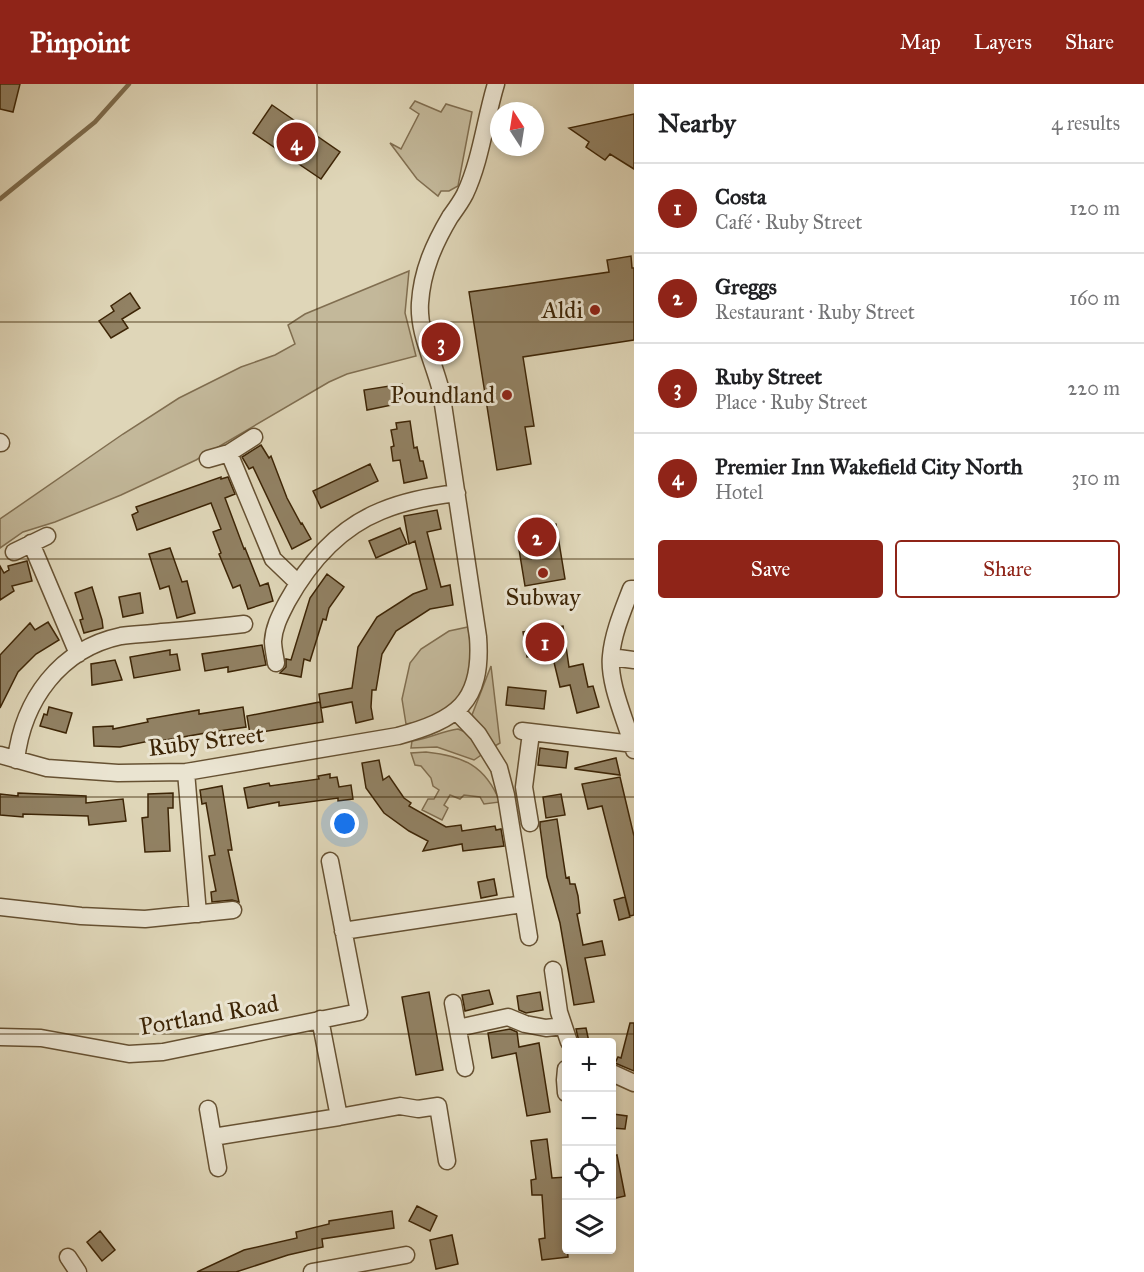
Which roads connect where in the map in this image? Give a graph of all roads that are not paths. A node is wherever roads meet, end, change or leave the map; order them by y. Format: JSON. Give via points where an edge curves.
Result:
{"nodes":[{"id":1,"x":495,"y":84,"type":"edge"},
{"id":2,"x":254,"y":437,"type":"dead end"},
{"id":3,"x":229,"y":453,"type":"junction"},
{"id":4,"x":208,"y":459,"type":"dead end"},
{"id":5,"x":457,"y":493,"type":"junction"},
{"id":6,"x":14,"y":552,"type":"dead end"},
{"id":7,"x":298,"y":583,"type":"junction"},
{"id":8,"x":633,"y":589,"type":"edge"},
{"id":9,"x":244,"y":624,"type":"dead end"},
{"id":10,"x":78,"y":654,"type":"junction"},
{"id":11,"x":611,"y":657,"type":"junction"},
{"id":12,"x":634,"y":660,"type":"edge"},
{"id":13,"x":276,"y":663,"type":"dead end"},
{"id":14,"x":456,"y":711,"type":"junction"},
{"id":15,"x":633,"y":746,"type":"edge"},
{"id":16,"x":8,"y":757,"type":"edge"},
{"id":17,"x":186,"y":772,"type":"junction"},
{"id":18,"x":530,"y":823,"type":"dead end"},
{"id":19,"x":330,"y":861,"type":"dead end"},
{"id":20,"x":523,"y":904,"type":"junction"},
{"id":21,"x":0,"y":907,"type":"edge"},
{"id":22,"x":233,"y":910,"type":"dead end"},
{"id":23,"x":198,"y":914,"type":"junction"},
{"id":24,"x":343,"y":931,"type":"junction"},
{"id":25,"x":529,"y":937,"type":"dead end"},
{"id":26,"x":553,"y":970,"type":"dead end"},
{"id":27,"x":453,"y":1003,"type":"dead end"},
{"id":28,"x":320,"y":1019,"type":"junction"},
{"id":29,"x":458,"y":1028,"type":"junction"},
{"id":30,"x":566,"y":1034,"type":"edge"},
{"id":31,"x":0,"y":1037,"type":"edge"},
{"id":32,"x":465,"y":1068,"type":"dead end"},
{"id":33,"x":616,"y":1075,"type":"edge"},
{"id":34,"x":634,"y":1083,"type":"edge"},
{"id":35,"x":208,"y":1109,"type":"dead end"},
{"id":36,"x":339,"y":1117,"type":"junction"},
{"id":37,"x":213,"y":1137,"type":"junction"},
{"id":38,"x":447,"y":1161,"type":"dead end"},
{"id":39,"x":218,"y":1168,"type":"dead end"},
{"id":40,"x":406,"y":1255,"type":"dead end"},
{"id":41,"x":68,"y":1257,"type":"dead end"},
{"id":42,"x":78,"y":1272,"type":"edge"},
{"id":43,"x":312,"y":1272,"type":"edge"}],
"edges":[{"from":1,"to":5,"type":"street","name":"Ruby Street","via":[[471,179],[438,238],[427,265],[420,304],[421,326],[439,382]]},
{"from":2,"to":3,"type":"street"},
{"from":3,"to":4,"type":"street"},
{"from":3,"to":7,"type":"street","via":[[273,559]]},
{"from":5,"to":7,"type":"street","via":[[406,502],[359,522],[318,556]]},
{"from":5,"to":14,"type":"street","name":"Ruby Street","via":[[480,656],[473,688]]},
{"from":6,"to":10,"type":"street","via":[[39,540]]},
{"from":7,"to":13,"type":"street","via":[[277,621],[273,641]]},
{"from":8,"to":11,"type":"street","via":[[622,610]]},
{"from":9,"to":10,"type":"street","via":[[121,636]]},
{"from":10,"to":16,"type":"street","via":[[59,669],[32,703],[18,742]]},
{"from":11,"to":12,"type":"street"},
{"from":11,"to":15,"type":"street","via":[[613,680]]},
{"from":14,"to":17,"type":"street","name":"Ruby Street","via":[[445,720],[398,736]]},
{"from":14,"to":20,"type":"street","via":[[478,734],[499,768]]},
{"from":15,"to":18,"type":"street","via":[[526,732],[524,787]]},
{"from":16,"to":17,"type":"street","name":"Ruby Street","via":[[47,768]]},
{"from":17,"to":23,"type":"street"},
{"from":19,"to":24,"type":"street"},
{"from":20,"to":24,"type":"street"},
{"from":20,"to":25,"type":"street"},
{"from":21,"to":23,"type":"street","via":[[145,919]]},
{"from":22,"to":23,"type":"street"},
{"from":24,"to":28,"type":"street","name":"Portland Road","via":[[358,1012]]},
{"from":26,"to":30,"type":"street"},
{"from":27,"to":29,"type":"street"},
{"from":28,"to":31,"type":"street","name":"Portland Road","via":[[163,1052],[129,1053],[41,1038]]},
{"from":28,"to":36,"type":"street"},
{"from":29,"to":30,"type":"street","via":[[508,1017]]},
{"from":29,"to":32,"type":"street"},
{"from":33,"to":34,"type":"street"},
{"from":35,"to":37,"type":"street"},
{"from":36,"to":37,"type":"street"},
{"from":36,"to":38,"type":"street","via":[[400,1106],[438,1106]]},
{"from":37,"to":39,"type":"street"},
{"from":40,"to":43,"type":"street"},
{"from":41,"to":42,"type":"street"}]}
